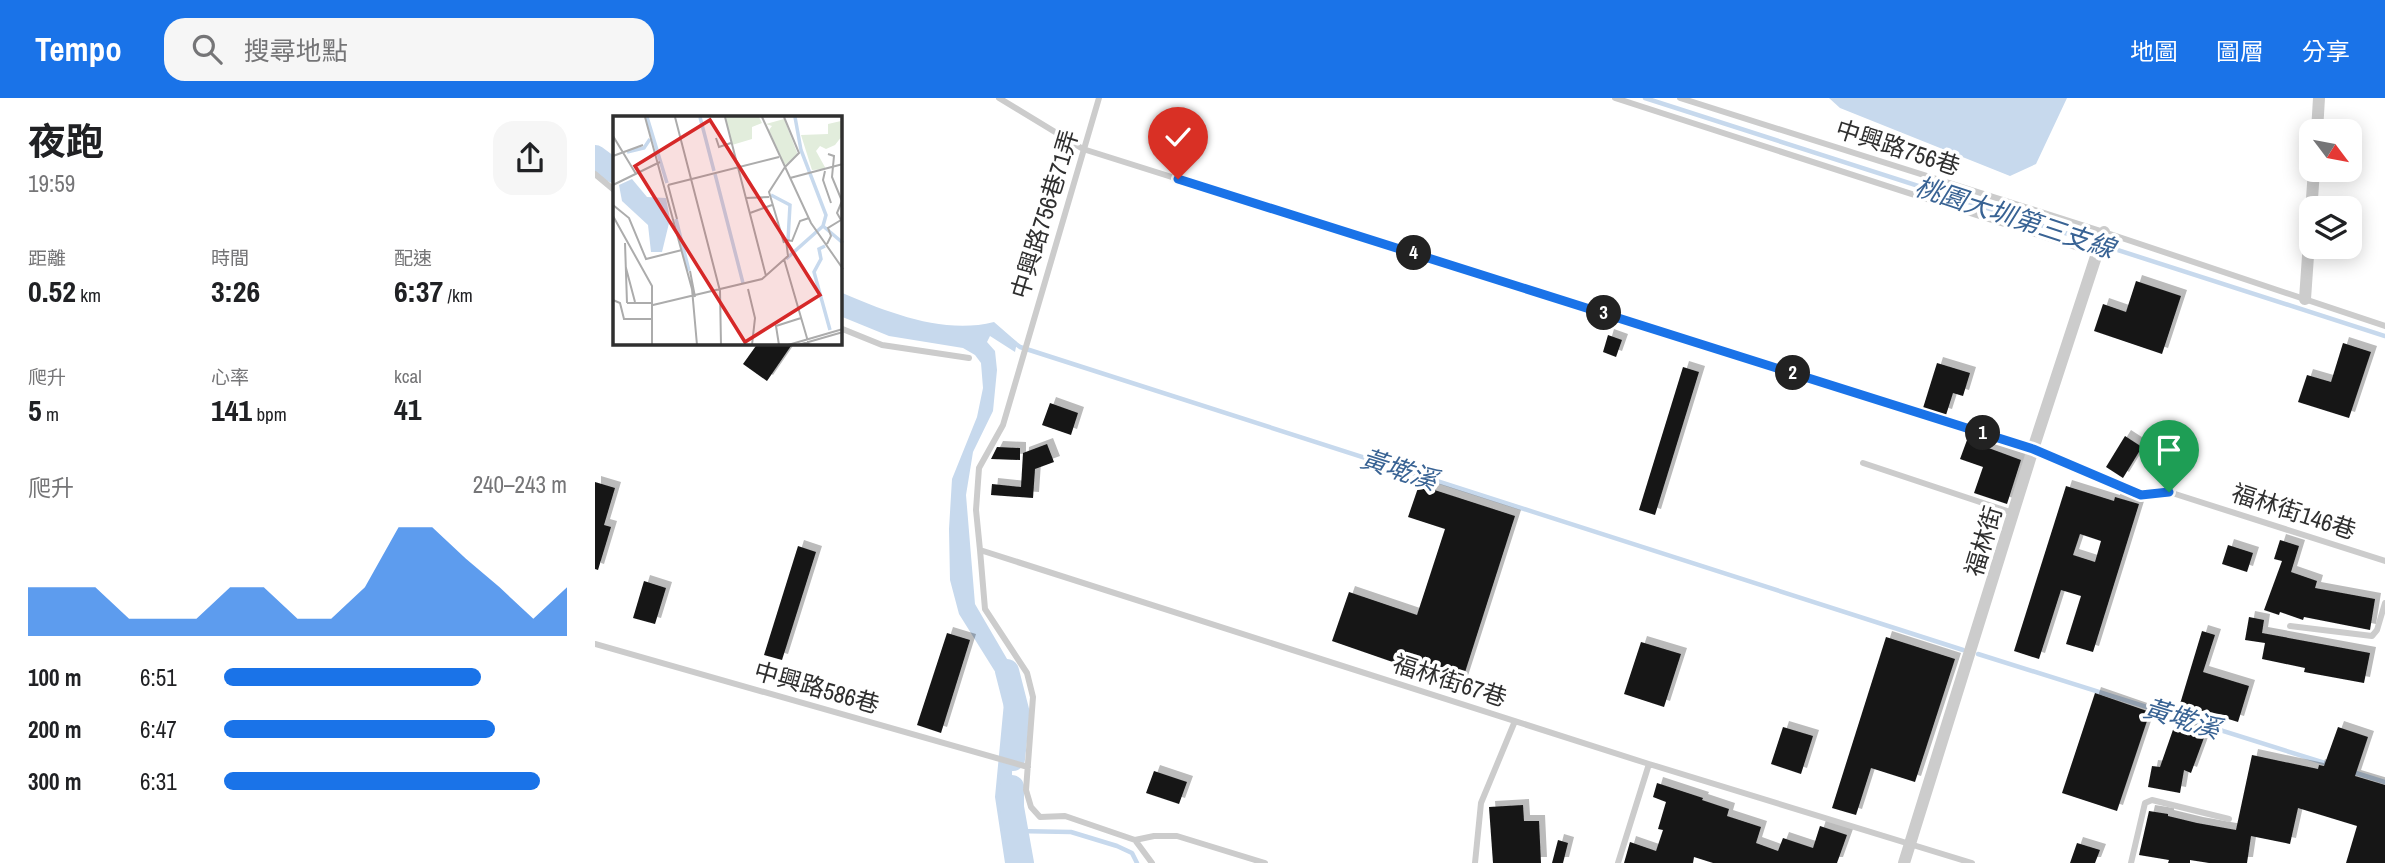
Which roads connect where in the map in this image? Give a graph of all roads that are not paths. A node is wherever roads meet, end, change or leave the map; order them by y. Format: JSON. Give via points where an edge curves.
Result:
{"nodes":[{"id":1,"x":999,"y":98,"type":"edge"},
{"id":2,"x":1099,"y":98,"type":"edge"},
{"id":3,"x":1615,"y":98,"type":"edge"},
{"id":4,"x":1680,"y":98,"type":"edge"},
{"id":5,"x":2319,"y":98,"type":"edge"},
{"id":6,"x":2318,"y":119,"type":"edge"},
{"id":7,"x":1083,"y":149,"type":"junction"},
{"id":8,"x":595,"y":174,"type":"edge"},
{"id":9,"x":2313,"y":182,"type":"edge"},
{"id":10,"x":613,"y":189,"type":"edge"},
{"id":11,"x":2104,"y":232,"type":"junction"},
{"id":12,"x":2097,"y":254,"type":"junction"},
{"id":13,"x":2305,"y":299,"type":"junction"},
{"id":14,"x":2385,"y":326,"type":"edge"},
{"id":15,"x":842,"y":329,"type":"edge"},
{"id":16,"x":969,"y":358,"type":"dead end"},
{"id":17,"x":2033,"y":449,"type":"junction"},
{"id":18,"x":1863,"y":463,"type":"dead end"},
{"id":19,"x":2013,"y":513,"type":"junction"},
{"id":20,"x":980,"y":550,"type":"junction"},
{"id":21,"x":2385,"y":561,"type":"edge"},
{"id":22,"x":2385,"y":603,"type":"edge"},
{"id":23,"x":2290,"y":626,"type":"dead end"},
{"id":24,"x":595,"y":644,"type":"edge"},
{"id":25,"x":1515,"y":721,"type":"junction"},
{"id":26,"x":1649,"y":764,"type":"junction"},
{"id":27,"x":1028,"y":767,"type":"junction"},
{"id":28,"x":2229,"y":819,"type":"dead end"},
{"id":29,"x":1135,"y":839,"type":"junction"},
{"id":30,"x":1910,"y":845,"type":"junction"},
{"id":31,"x":1152,"y":863,"type":"edge"},
{"id":32,"x":1265,"y":863,"type":"edge"},
{"id":33,"x":1475,"y":863,"type":"edge"},
{"id":34,"x":1618,"y":863,"type":"edge"},
{"id":35,"x":1904,"y":863,"type":"edge"},
{"id":36,"x":1972,"y":863,"type":"edge"},
{"id":37,"x":2131,"y":863,"type":"edge"}],
"edges":[{"from":1,"to":7,"type":"lane","name":"福林街146巷"},
{"from":2,"to":7,"type":"lane","name":"中興路756巷71弄"},
{"from":3,"to":12,"type":"lane"},
{"from":4,"to":11,"type":"lane","name":"中興路756巷"},
{"from":5,"to":6,"type":"street"},
{"from":7,"to":17,"type":"lane","name":"福林街146巷"},
{"from":7,"to":20,"type":"lane","name":"中興路756巷71弄","via":[[1003,425],[979,468],[976,510]]},
{"from":8,"to":10,"type":"lane"},
{"from":9,"to":13,"type":"street"},
{"from":11,"to":12,"type":"street","name":"福林街"},
{"from":11,"to":13,"type":"lane","name":"中興路756巷"},
{"from":12,"to":17,"type":"street","name":"福林街"},
{"from":13,"to":14,"type":"lane","name":"中興路756巷"},
{"from":15,"to":16,"type":"lane","via":[[882,345]]},
{"from":17,"to":19,"type":"street","name":"福林街"},
{"from":17,"to":21,"type":"lane","name":"福林街146巷","via":[[2141,495],[2169,492]]},
{"from":18,"to":19,"type":"lane"},
{"from":19,"to":30,"type":"street","name":"福林街"},
{"from":20,"to":25,"type":"lane","name":"福林街67巷"},
{"from":20,"to":27,"type":"lane","name":"中興路756巷71弄","via":[[985,609],[1027,673],[1033,697]]},
{"from":22,"to":23,"type":"lane","via":[[2372,636]]},
{"from":24,"to":27,"type":"lane","name":"中興路586巷"},
{"from":25,"to":26,"type":"lane","name":"福林街67巷"},
{"from":25,"to":33,"type":"lane","via":[[1481,803]]},
{"from":26,"to":30,"type":"lane","name":"福林街67巷"},
{"from":26,"to":34,"type":"lane"},
{"from":27,"to":29,"type":"lane","name":"中興路756巷71弄","via":[[1026,790],[1040,817],[1065,816]]},
{"from":28,"to":37,"type":"lane","via":[[2152,800],[2145,803]]},
{"from":29,"to":31,"type":"lane"},
{"from":29,"to":32,"type":"lane","via":[[1177,836]]},
{"from":30,"to":35,"type":"street","name":"福林街"},
{"from":30,"to":36,"type":"lane","name":"福林街67巷"}]}
